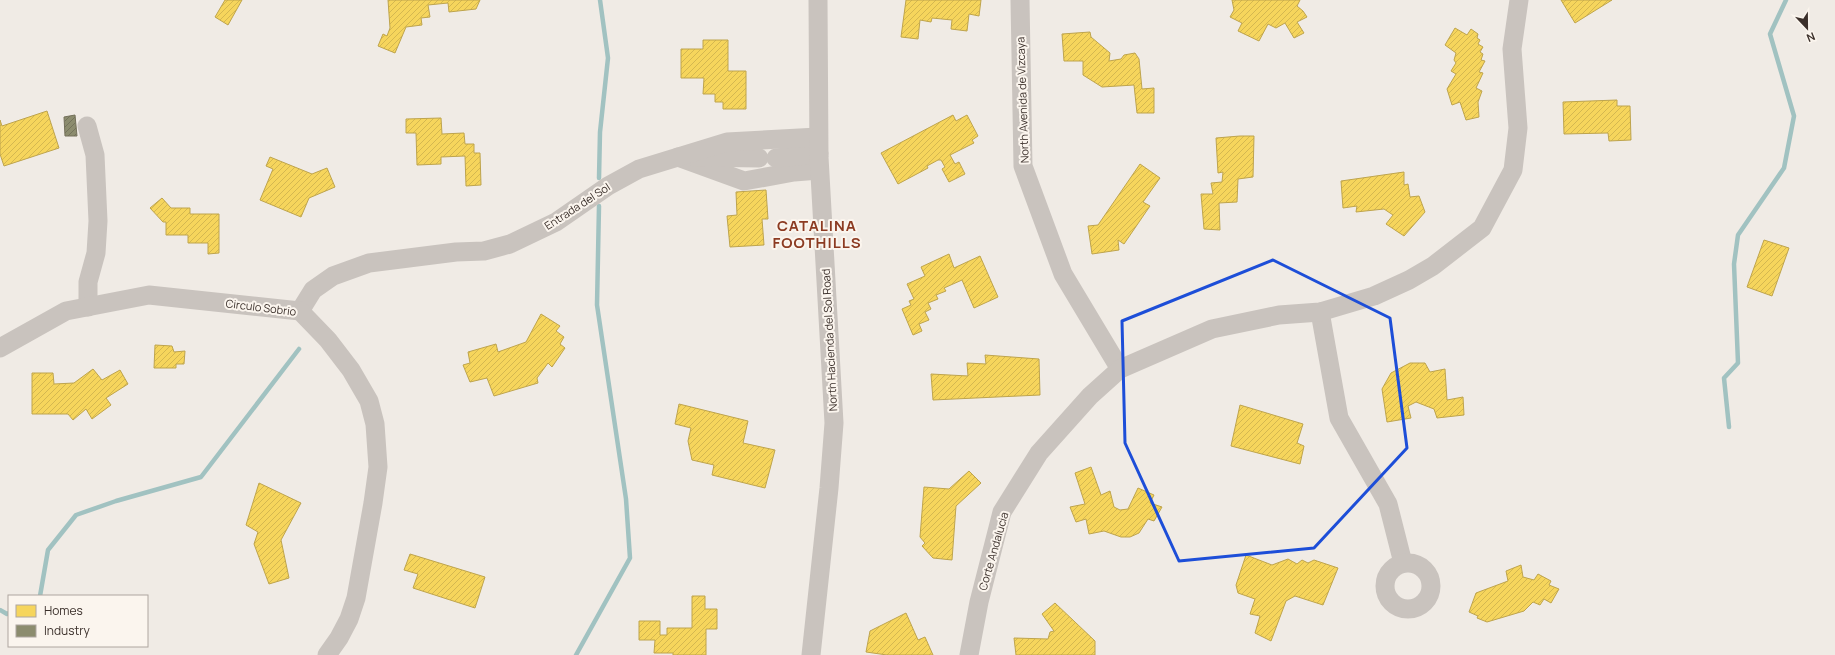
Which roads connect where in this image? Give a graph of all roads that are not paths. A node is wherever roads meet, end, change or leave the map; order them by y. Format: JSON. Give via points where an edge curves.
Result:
{"nodes":[{"id":1,"x":818,"y":0,"type":"edge"},
{"id":2,"x":1020,"y":0,"type":"edge"},
{"id":3,"x":1519,"y":0,"type":"edge"},
{"id":4,"x":87,"y":126,"type":"dead end"},
{"id":5,"x":819,"y":154,"type":"junction"},
{"id":6,"x":678,"y":157,"type":"junction"},
{"id":7,"x":88,"y":307,"type":"junction"},
{"id":8,"x":300,"y":311,"type":"junction"},
{"id":9,"x":1320,"y":312,"type":"junction"},
{"id":10,"x":0,"y":348,"type":"edge"},
{"id":11,"x":1120,"y":369,"type":"junction"},
{"id":12,"x":1403,"y":563,"type":"dead end"},
{"id":13,"x":327,"y":655,"type":"edge"},
{"id":14,"x":811,"y":655,"type":"edge"},
{"id":15,"x":969,"y":655,"type":"edge"}],
"edges":[{"from":1,"to":5,"type":"street","name":"North Hacienda del Sol Road"},
{"from":2,"to":11,"type":"street","name":"North Avenida de Vizcaya","via":[[1024,166],[1063,274]]},
{"from":3,"to":9,"type":"street","name":"Corte Andalucia","via":[[1512,49],[1518,128],[1513,170],[1482,228],[1433,266],[1409,280],[1374,296]]},
{"from":4,"to":7,"type":"street","via":[[95,155],[98,221],[96,253],[88,282]]},
{"from":5,"to":6,"type":"street","via":[[768,158]]},
{"from":5,"to":6,"type":"street","name":"Entrada del Sol","via":[[728,142]]},
{"from":5,"to":6,"type":"street","via":[[794,172],[744,181]]},
{"from":5,"to":14,"type":"street","name":"North Hacienda del Sol Road","via":[[834,423]]},
{"from":6,"to":8,"type":"street","name":"Entrada del Sol","via":[[639,169],[608,186],[556,222],[510,244],[484,251],[369,263],[333,276],[313,290]]},
{"from":7,"to":8,"type":"street","name":"Circulo Sobrio","via":[[149,295]]},
{"from":7,"to":10,"type":"street","name":"Circulo Sobrio","via":[[66,311]]},
{"from":8,"to":13,"type":"street","name":"Circulo Sobrio","via":[[328,340],[351,370],[369,401],[375,424],[378,467],[356,598],[349,619]]},
{"from":9,"to":11,"type":"street","name":"Corte Andalucia","via":[[1279,315],[1212,329]]},
{"from":9,"to":12,"type":"street","via":[[1339,418],[1388,504]]},
{"from":11,"to":15,"type":"street","name":"Corte Andalucia","via":[[1090,396],[1039,453],[1002,512],[979,602]]}]}
